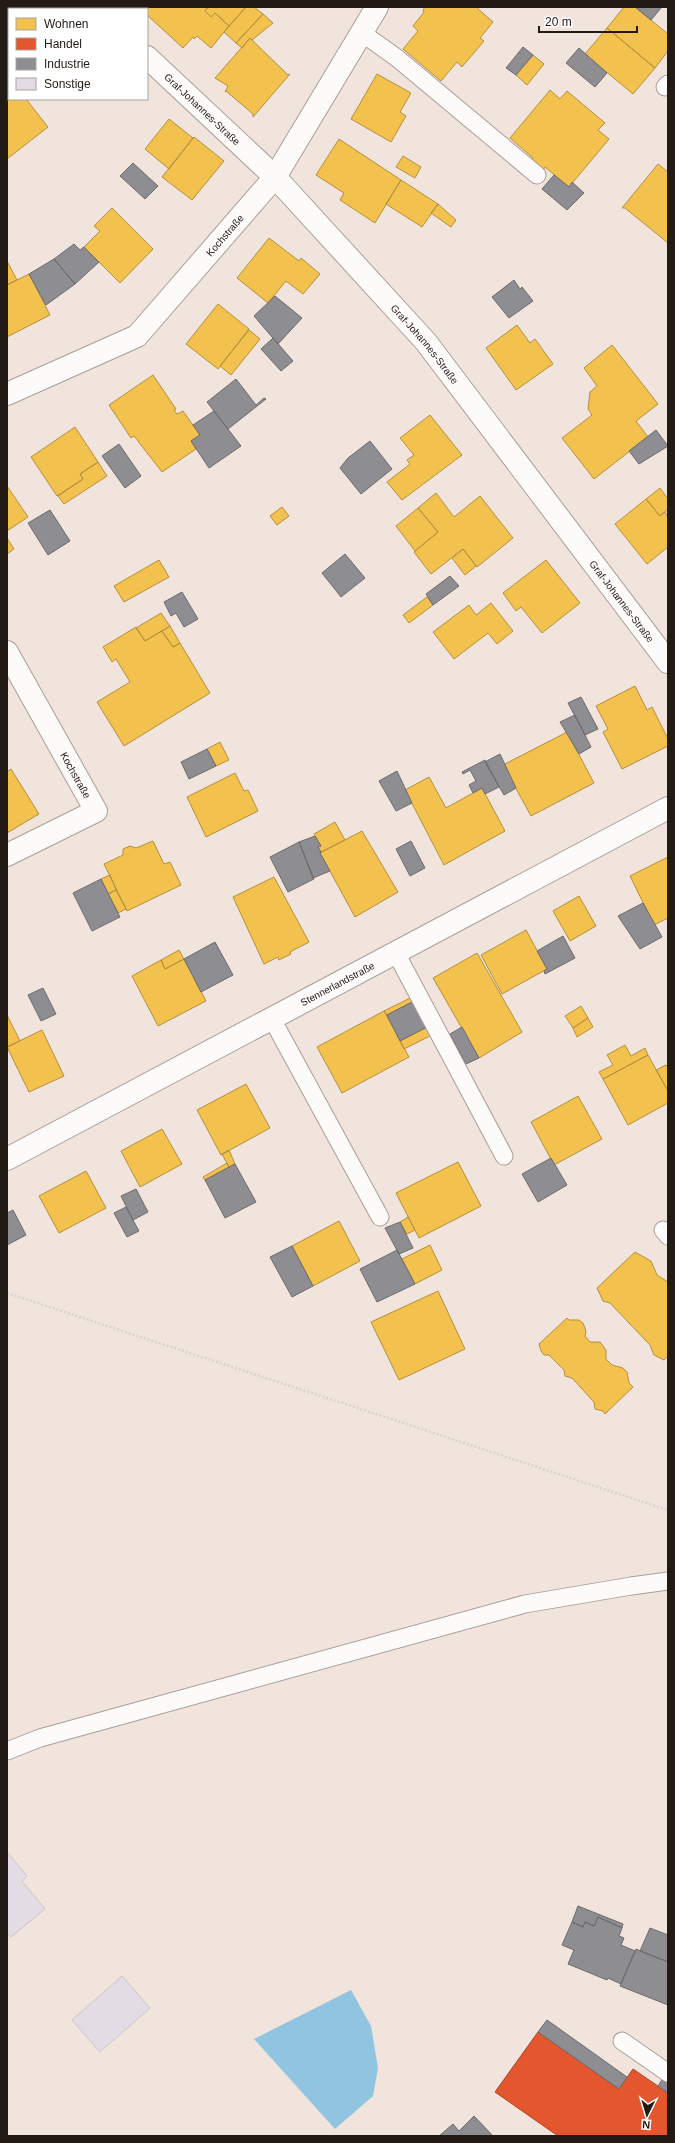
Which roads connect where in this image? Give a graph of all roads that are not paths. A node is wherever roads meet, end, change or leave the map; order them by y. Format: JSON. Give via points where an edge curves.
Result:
{"nodes":[{"id":1,"x":377,"y":7,"type":"edge"},
{"id":2,"x":362,"y":33,"type":"junction"},
{"id":3,"x":148,"y":58,"type":"edge"},
{"id":4,"x":537,"y":175,"type":"dead end"},
{"id":5,"x":275,"y":177,"type":"junction"},
{"id":6,"x":7,"y":394,"type":"edge"},
{"id":7,"x":7,"y":652,"type":"edge"},
{"id":8,"x":668,"y":662,"type":"edge"},
{"id":9,"x":668,"y":808,"type":"edge"},
{"id":10,"x":7,"y":855,"type":"edge"},
{"id":11,"x":396,"y":953,"type":"junction"},
{"id":12,"x":272,"y":1019,"type":"junction"},
{"id":13,"x":504,"y":1156,"type":"dead end"},
{"id":14,"x":7,"y":1159,"type":"edge"},
{"id":15,"x":380,"y":1217,"type":"dead end"},
{"id":16,"x":668,"y":1581,"type":"edge"},
{"id":17,"x":7,"y":1751,"type":"edge"},
{"id":18,"x":622,"y":2041,"type":"dead end"},
{"id":19,"x":668,"y":2073,"type":"edge"}],
"edges":[{"from":1,"to":2,"type":"street","name":"Kochstraße"},
{"from":2,"to":4,"type":"lane","via":[[397,58]]},
{"from":2,"to":5,"type":"street","name":"Kochstraße"},
{"from":3,"to":5,"type":"street","name":"Graf-Johannes-Straße"},
{"from":5,"to":6,"type":"street","name":"Kochstraße","via":[[137,336]]},
{"from":5,"to":8,"type":"street","name":"Graf-Johannes-Straße","via":[[426,342]]},
{"from":7,"to":10,"type":"street","name":"Kochstraße","via":[[96,811]]},
{"from":9,"to":11,"type":"street","name":"Stennerlandstraße"},
{"from":11,"to":12,"type":"street","name":"Stennerlandstraße"},
{"from":11,"to":13,"type":"lane"},
{"from":12,"to":14,"type":"street","name":"Stennerlandstraße"},
{"from":12,"to":15,"type":"lane"},
{"from":16,"to":17,"type":"lane","via":[[525,1604],[40,1738]]},
{"from":18,"to":19,"type":"lane"}]}
